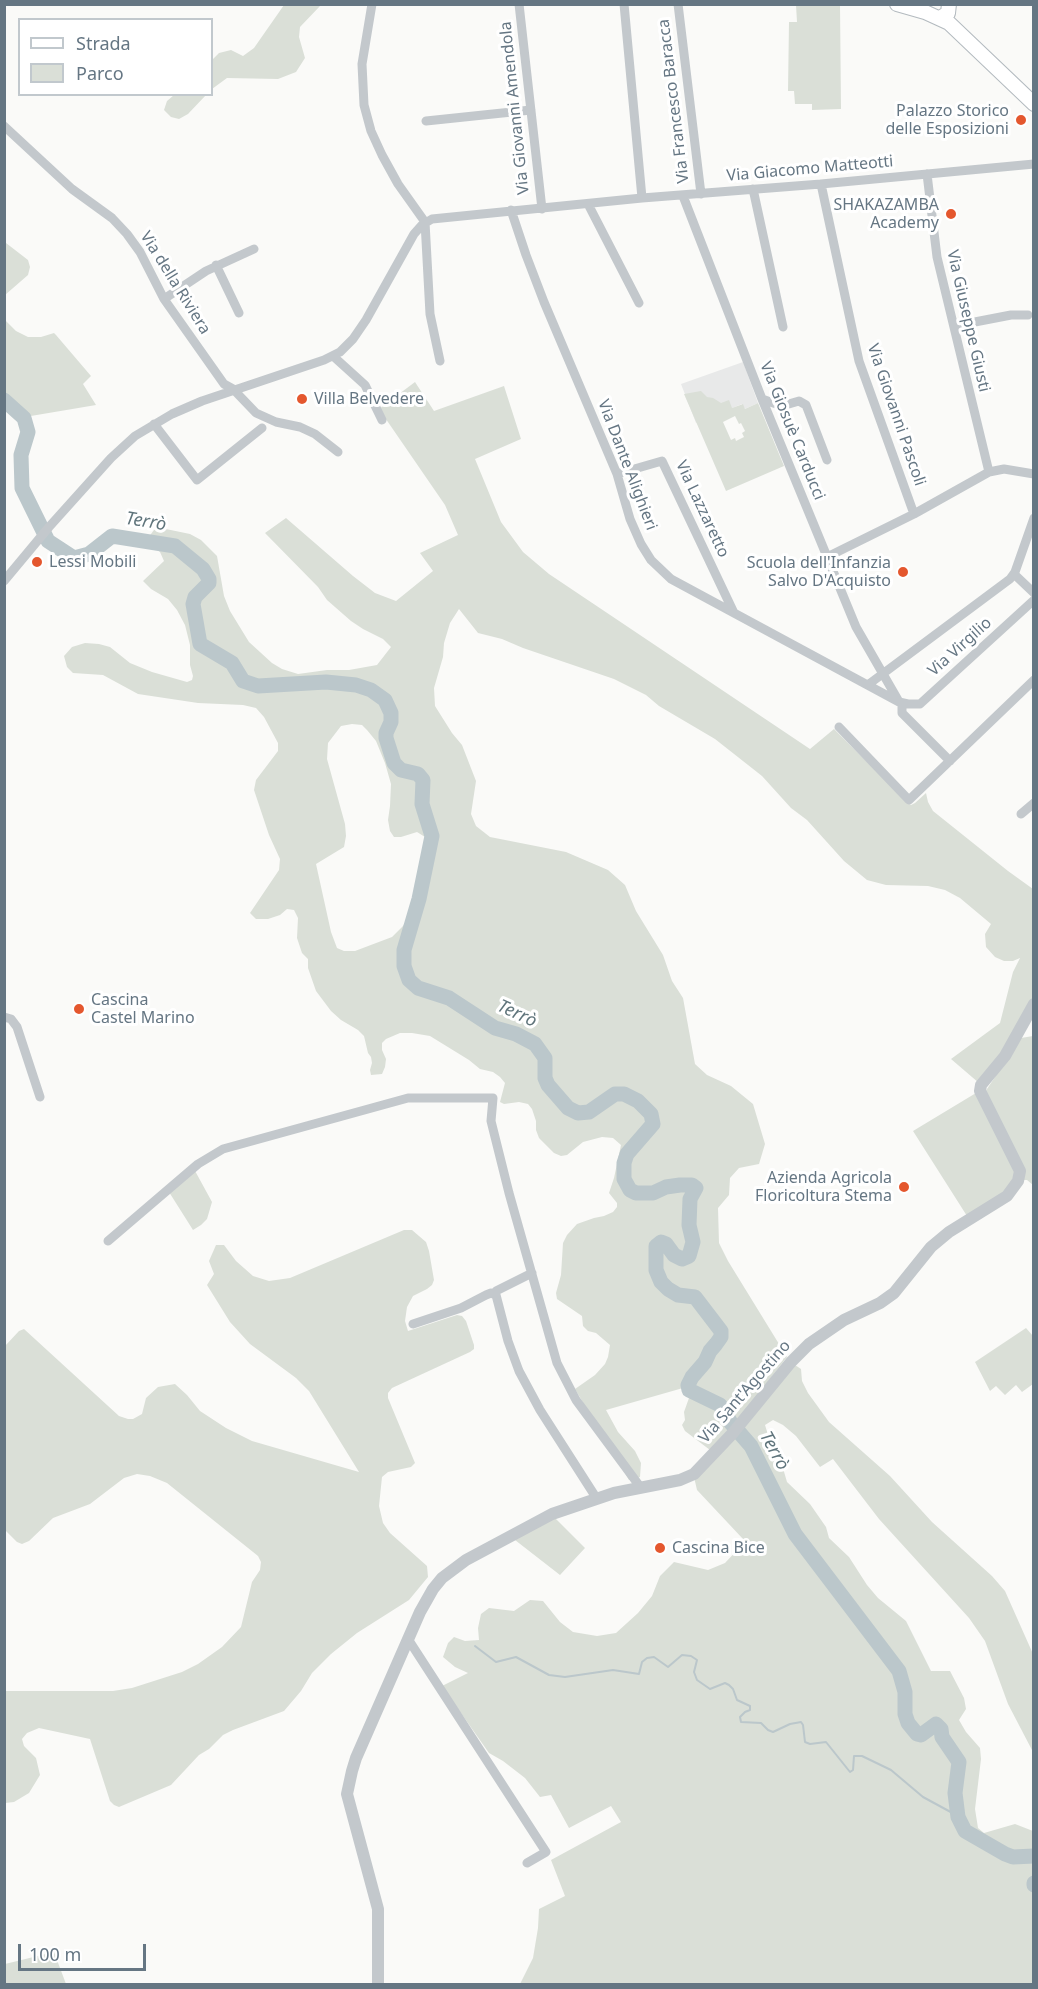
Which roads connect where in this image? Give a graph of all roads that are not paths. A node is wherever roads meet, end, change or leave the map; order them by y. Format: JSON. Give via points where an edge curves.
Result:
{"nodes":[{"id":1,"x":372,"y":4,"type":"edge"},
{"id":2,"x":519,"y":4,"type":"edge"},
{"id":3,"x":624,"y":4,"type":"edge"},
{"id":4,"x":678,"y":4,"type":"edge"},
{"id":5,"x":902,"y":6,"type":"edge"},
{"id":6,"x":937,"y":10,"type":"edge"},
{"id":7,"x":1034,"y":97,"type":"edge"},
{"id":8,"x":1034,"y":104,"type":"edge"},
{"id":9,"x":531,"y":110,"type":"junction"},
{"id":10,"x":426,"y":121,"type":"dead end"},
{"id":11,"x":4,"y":126,"type":"edge"},
{"id":12,"x":1034,"y":164,"type":"edge"},
{"id":13,"x":927,"y":174,"type":"junction"},
{"id":14,"x":821,"y":184,"type":"junction"},
{"id":15,"x":753,"y":189,"type":"junction"},
{"id":16,"x":701,"y":194,"type":"junction"},
{"id":17,"x":683,"y":196,"type":"junction"},
{"id":18,"x":642,"y":198,"type":"junction"},
{"id":19,"x":588,"y":204,"type":"junction"},
{"id":20,"x":542,"y":209,"type":"junction"},
{"id":21,"x":511,"y":210,"type":"junction"},
{"id":22,"x":425,"y":222,"type":"junction"},
{"id":23,"x":254,"y":249,"type":"dead end"},
{"id":24,"x":216,"y":265,"type":"junction"},
{"id":25,"x":164,"y":299,"type":"junction"},
{"id":26,"x":639,"y":303,"type":"dead end"},
{"id":27,"x":239,"y":313,"type":"dead end"},
{"id":28,"x":1028,"y":315,"type":"dead end"},
{"id":29,"x":954,"y":326,"type":"junction"},
{"id":30,"x":783,"y":327,"type":"dead end"},
{"id":31,"x":333,"y":356,"type":"junction"},
{"id":32,"x":440,"y":361,"type":"dead end"},
{"id":33,"x":233,"y":390,"type":"junction"},
{"id":34,"x":762,"y":399,"type":"junction"},
{"id":35,"x":382,"y":420,"type":"dead end"},
{"id":36,"x":153,"y":424,"type":"junction"},
{"id":37,"x":262,"y":428,"type":"dead end"},
{"id":38,"x":338,"y":453,"type":"dead end"},
{"id":39,"x":827,"y":460,"type":"dead end"},
{"id":40,"x":989,"y":472,"type":"junction"},
{"id":41,"x":617,"y":474,"type":"junction"},
{"id":42,"x":1034,"y":474,"type":"edge"},
{"id":43,"x":914,"y":514,"type":"junction"},
{"id":44,"x":1034,"y":518,"type":"edge"},
{"id":45,"x":827,"y":557,"type":"junction"},
{"id":46,"x":1014,"y":574,"type":"junction"},
{"id":47,"x":4,"y":581,"type":"edge"},
{"id":48,"x":1034,"y":593,"type":"edge"},
{"id":49,"x":1034,"y":600,"type":"edge"},
{"id":50,"x":734,"y":613,"type":"junction"},
{"id":51,"x":882,"y":674,"type":"junction"},
{"id":52,"x":1034,"y":680,"type":"edge"},
{"id":53,"x":869,"y":684,"type":"junction"},
{"id":54,"x":900,"y":703,"type":"junction"},
{"id":55,"x":839,"y":727,"type":"dead end"},
{"id":56,"x":950,"y":761,"type":"junction"},
{"id":57,"x":1034,"y":804,"type":"edge"},
{"id":58,"x":1022,"y":814,"type":"dead end"},
{"id":59,"x":1034,"y":1004,"type":"edge"},
{"id":60,"x":4,"y":1017,"type":"edge"},
{"id":61,"x":40,"y":1097,"type":"dead end"},
{"id":62,"x":108,"y":1241,"type":"dead end"},
{"id":63,"x":532,"y":1273,"type":"junction"},
{"id":64,"x":495,"y":1295,"type":"junction"},
{"id":65,"x":413,"y":1324,"type":"dead end"},
{"id":66,"x":641,"y":1488,"type":"junction"},
{"id":67,"x":597,"y":1499,"type":"junction"},
{"id":68,"x":408,"y":1640,"type":"junction"},
{"id":69,"x":527,"y":1863,"type":"dead end"},
{"id":70,"x":378,"y":1984,"type":"edge"}],
"edges":[{"from":1,"to":22,"type":"street","via":[[362,64],[365,111],[389,168]]},
{"from":2,"to":9,"type":"street","name":"Via Giovanni Amendola"},
{"from":3,"to":18,"type":"street"},
{"from":4,"to":16,"type":"street","name":"Via Francesco Baracca"},
{"from":5,"to":6,"type":"main road"},
{"from":6,"to":7,"type":"main road"},
{"from":6,"to":8,"type":"main road"},
{"from":9,"to":10,"type":"street"},
{"from":9,"to":20,"type":"street","name":"Via Giovanni Amendola"},
{"from":11,"to":25,"type":"street","name":"Via della Riviera","via":[[127,234]]},
{"from":12,"to":13,"type":"street","name":"Via Giacomo Matteotti"},
{"from":13,"to":14,"type":"street","name":"Via Giacomo Matteotti"},
{"from":13,"to":29,"type":"street","name":"Via Giuseppe Giusti","via":[[937,258]]},
{"from":14,"to":15,"type":"street","name":"Via Giacomo Matteotti"},
{"from":14,"to":43,"type":"street","name":"Via Giovanni Pascoli","via":[[859,361]]},
{"from":15,"to":16,"type":"street","name":"Via Giacomo Matteotti"},
{"from":15,"to":30,"type":"street"},
{"from":16,"to":17,"type":"street","name":"Via Giacomo Matteotti"},
{"from":17,"to":18,"type":"street","name":"Via Giacomo Matteotti"},
{"from":17,"to":34,"type":"street","name":"Via Giosuè Carducci"},
{"from":18,"to":19,"type":"street","name":"Via Giacomo Matteotti"},
{"from":19,"to":20,"type":"street","name":"Via Giacomo Matteotti"},
{"from":19,"to":26,"type":"street"},
{"from":20,"to":21,"type":"street","name":"Via Giacomo Matteotti"},
{"from":21,"to":22,"type":"street","name":"Via Giacomo Matteotti"},
{"from":21,"to":41,"type":"street","name":"Via Dante Alighieri","via":[[544,302]]},
{"from":22,"to":31,"type":"street","via":[[412,237],[359,331]]},
{"from":22,"to":32,"type":"street","via":[[430,314]]},
{"from":23,"to":24,"type":"street"},
{"from":24,"to":25,"type":"street"},
{"from":24,"to":27,"type":"street"},
{"from":25,"to":33,"type":"street","name":"Via della Riviera","via":[[222,383]]},
{"from":28,"to":29,"type":"street"},
{"from":29,"to":40,"type":"street","name":"Via Giuseppe Giusti"},
{"from":31,"to":33,"type":"street"},
{"from":31,"to":35,"type":"street","via":[[365,385]]},
{"from":33,"to":36,"type":"street"},
{"from":33,"to":38,"type":"street","name":"Via della Riviera","via":[[256,413],[315,434]]},
{"from":34,"to":39,"type":"street","via":[[782,406],[800,401],[806,405]]},
{"from":34,"to":45,"type":"street","name":"Via Giosuè Carducci"},
{"from":36,"to":37,"type":"street","via":[[197,480]]},
{"from":36,"to":47,"type":"street","via":[[115,454]]},
{"from":40,"to":42,"type":"street","via":[[1004,469]]},
{"from":40,"to":43,"type":"street"},
{"from":41,"to":50,"type":"street","name":"Via Dante Alighieri","via":[[630,519],[651,561],[671,579]]},
{"from":41,"to":50,"type":"street","name":"Via Lazzaretto","via":[[662,461]]},
{"from":43,"to":45,"type":"street"},
{"from":44,"to":46,"type":"street"},
{"from":45,"to":51,"type":"street","name":"Via Giosuè Carducci","via":[[856,627]]},
{"from":46,"to":48,"type":"street"},
{"from":46,"to":51,"type":"street"},
{"from":49,"to":54,"type":"street","name":"Via Virgilio","via":[[920,704]]},
{"from":50,"to":53,"type":"street","name":"Via Dante Alighieri"},
{"from":51,"to":53,"type":"street"},
{"from":51,"to":54,"type":"street","name":"Via Giosuè Carducci"},
{"from":52,"to":56,"type":"street"},
{"from":53,"to":54,"type":"street","name":"Via Dante Alighieri"},
{"from":54,"to":56,"type":"street","name":"Via Giosuè Carducci","via":[[902,713]]},
{"from":55,"to":56,"type":"street","via":[[909,800]]},
{"from":57,"to":58,"type":"street"},
{"from":59,"to":66,"type":"street","name":"Via Sant'Agostino","via":[[980,1091],[1020,1171],[1007,1196],[931,1247],[894,1293],[809,1344],[694,1474]]},
{"from":60,"to":61,"type":"street","via":[[17,1027]]},
{"from":62,"to":63,"type":"street","via":[[198,1164],[223,1149],[408,1098],[493,1098],[491,1121]]},
{"from":63,"to":64,"type":"street","via":[[499,1288]]},
{"from":63,"to":66,"type":"street","via":[[557,1364],[576,1400]]},
{"from":64,"to":65,"type":"street","via":[[491,1293]]},
{"from":64,"to":67,"type":"street","via":[[519,1371]]},
{"from":66,"to":67,"type":"street","name":"Via Sant'Agostino"},
{"from":67,"to":68,"type":"street","name":"Via Sant'Agostino","via":[[552,1514],[466,1560],[433,1589]]},
{"from":68,"to":69,"type":"street","via":[[546,1852]]},
{"from":68,"to":70,"type":"street","name":"Via Sant'Agostino","via":[[356,1758],[347,1794],[378,1909]]}]}
